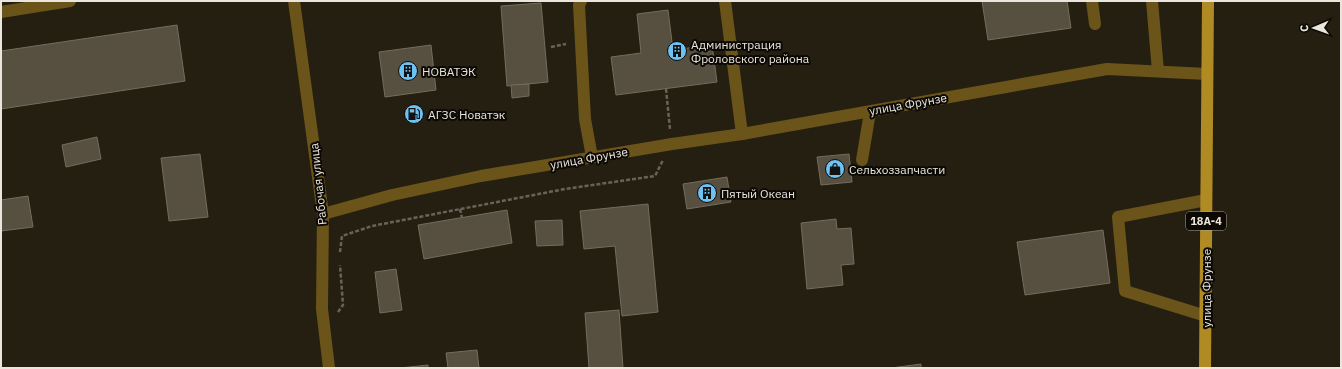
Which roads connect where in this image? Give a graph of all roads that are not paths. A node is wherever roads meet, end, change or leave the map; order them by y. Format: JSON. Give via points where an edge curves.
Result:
{"nodes":[{"id":1,"x":70,"y":1,"type":"edge"},
{"id":2,"x":294,"y":1,"type":"edge"},
{"id":3,"x":581,"y":1,"type":"edge"},
{"id":4,"x":725,"y":1,"type":"edge"},
{"id":5,"x":1092,"y":1,"type":"edge"},
{"id":6,"x":1152,"y":1,"type":"edge"},
{"id":7,"x":1208,"y":1,"type":"edge"},
{"id":8,"x":1,"y":12,"type":"edge"},
{"id":9,"x":1095,"y":24,"type":"dead end"},
{"id":10,"x":1158,"y":71,"type":"junction"},
{"id":11,"x":1207,"y":74,"type":"junction"},
{"id":12,"x":870,"y":112,"type":"junction"},
{"id":13,"x":742,"y":134,"type":"junction"},
{"id":14,"x":592,"y":157,"type":"junction"},
{"id":15,"x":862,"y":160,"type":"dead end"},
{"id":16,"x":1206,"y":200,"type":"junction"},
{"id":17,"x":323,"y":214,"type":"junction"},
{"id":18,"x":1206,"y":316,"type":"junction"},
{"id":19,"x":329,"y":368,"type":"edge"},
{"id":20,"x":1205,"y":368,"type":"edge"}],
"edges":[{"from":1,"to":8,"type":"street"},
{"from":2,"to":17,"type":"street","name":"Рабочая улица"},
{"from":3,"to":14,"type":"street","via":[[585,119]]},
{"from":4,"to":13,"type":"street"},
{"from":5,"to":9,"type":"street"},
{"from":6,"to":10,"type":"street"},
{"from":7,"to":11,"type":"main road","number":"18А-4"},
{"from":10,"to":11,"type":"street","name":"улица Фрунзе"},
{"from":10,"to":12,"type":"street","name":"улица Фрунзе","via":[[1107,69]]},
{"from":11,"to":16,"type":"main road","name":"улица Фрунзе","number":"18А-4"},
{"from":12,"to":13,"type":"street","name":"улица Фрунзе"},
{"from":12,"to":15,"type":"street"},
{"from":13,"to":14,"type":"street","name":"улица Фрунзе"},
{"from":14,"to":17,"type":"street","name":"улица Фрунзе","via":[[481,176]]},
{"from":16,"to":18,"type":"main road","name":"улица Фрунзе","number":"18А-4"},
{"from":16,"to":18,"type":"street","via":[[1118,217],[1125,291]]},
{"from":17,"to":19,"type":"street","name":"Рабочая улица","via":[[322,309]]},
{"from":18,"to":20,"type":"main road","name":"улица Фрунзе","number":"18А-4"}]}
